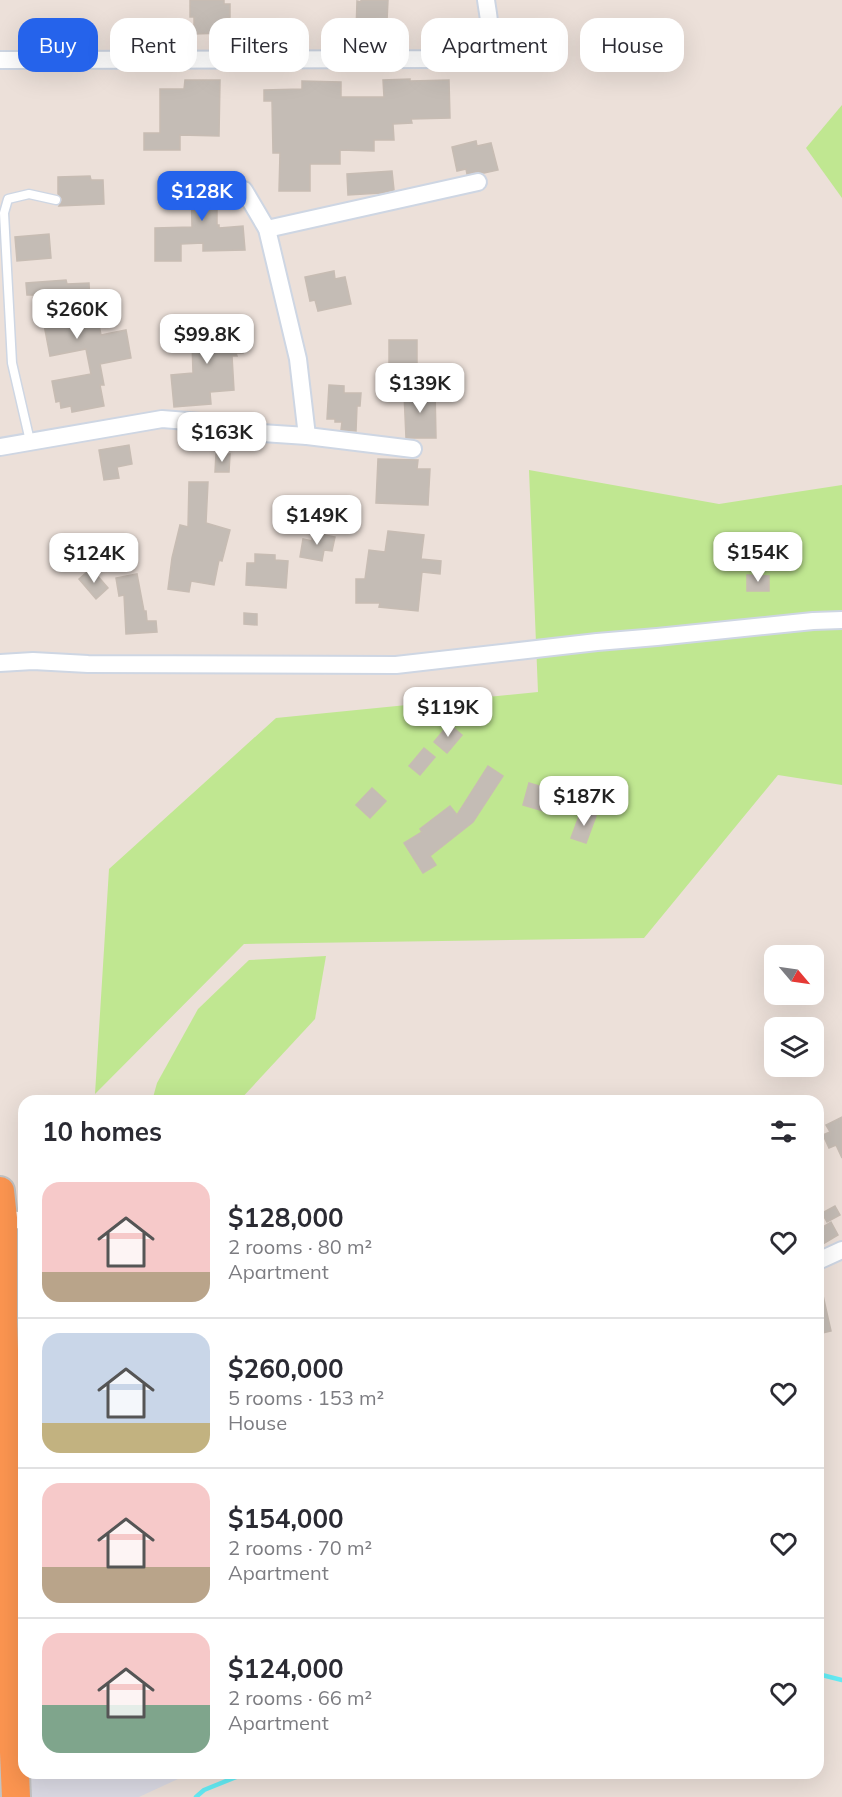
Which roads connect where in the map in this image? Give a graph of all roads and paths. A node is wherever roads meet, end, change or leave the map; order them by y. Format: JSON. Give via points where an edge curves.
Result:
{"nodes":[{"id":1,"x":486,"y":0,"type":"edge"},
{"id":2,"x":0,"y":60,"type":"edge"},
{"id":3,"x":478,"y":183,"type":"dead end"},
{"id":4,"x":244,"y":190,"type":"dead end"},
{"id":5,"x":56,"y":200,"type":"dead end"},
{"id":6,"x":267,"y":229,"type":"junction"},
{"id":7,"x":308,"y":436,"type":"junction"},
{"id":8,"x":30,"y":441,"type":"junction"},
{"id":9,"x":0,"y":447,"type":"edge"},
{"id":10,"x":413,"y":449,"type":"dead end"},
{"id":11,"x":842,"y":620,"type":"edge"},
{"id":12,"x":0,"y":663,"type":"edge"},
{"id":13,"x":9,"y":1210,"type":"edge"},
{"id":14,"x":842,"y":1250,"type":"edge"},
{"id":15,"x":824,"y":1258,"type":"edge"},
{"id":16,"x":13,"y":1782,"type":"edge"}],
"edges":[{"from":1,"to":2,"type":"street","via":[[490,30],[477,57]]},
{"from":3,"to":6,"type":"street"},
{"from":4,"to":6,"type":"street"},
{"from":5,"to":8,"type":"lane","via":[[29,194],[8,200],[4,213],[12,363]]},
{"from":6,"to":7,"type":"street","via":[[298,359]]},
{"from":7,"to":8,"type":"street","via":[[162,419]]},
{"from":7,"to":10,"type":"street"},
{"from":8,"to":9,"type":"street"},
{"from":11,"to":12,"type":"street","via":[[396,664]]},
{"from":13,"to":16,"type":"highway","via":[[3,1321],[11,1433]]},
{"from":14,"to":15,"type":"street"}]}
